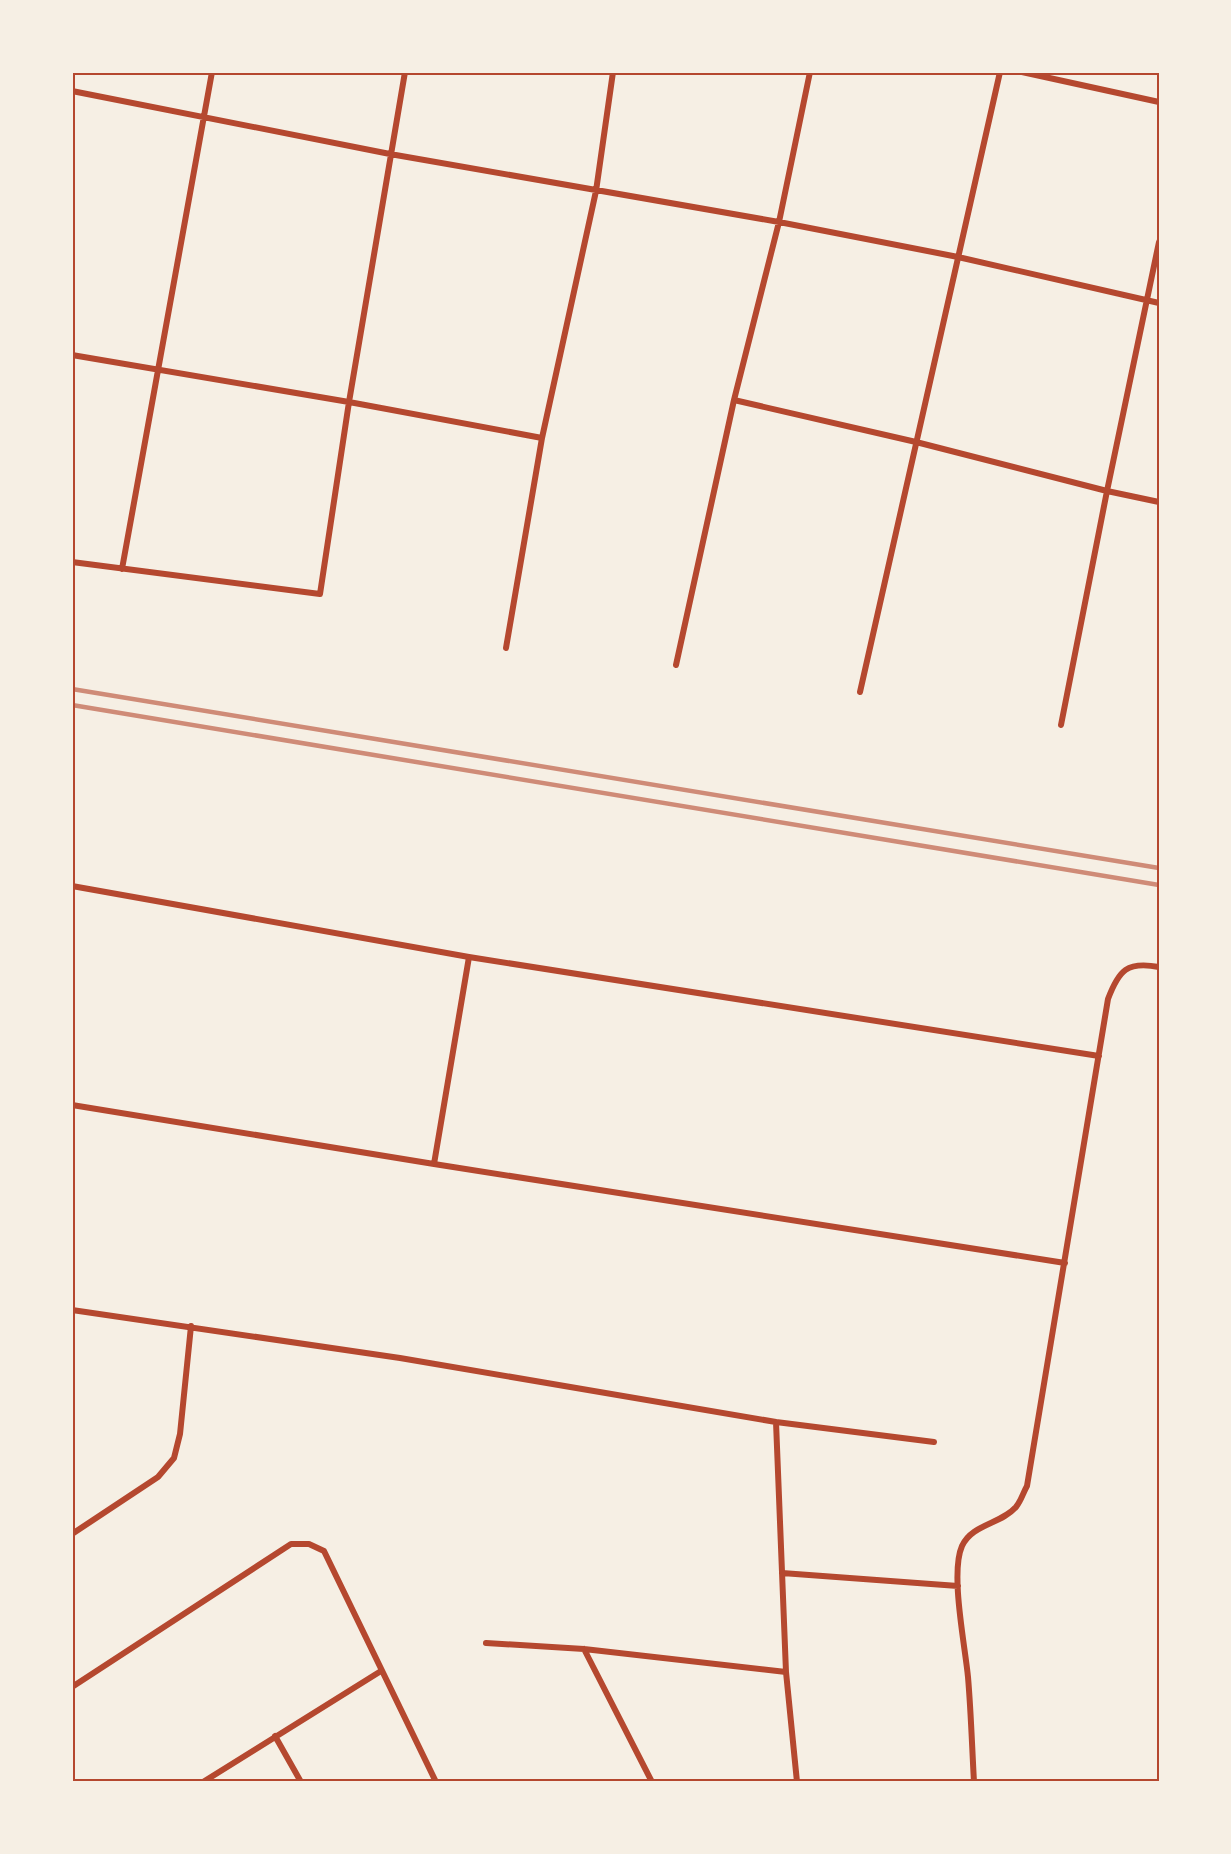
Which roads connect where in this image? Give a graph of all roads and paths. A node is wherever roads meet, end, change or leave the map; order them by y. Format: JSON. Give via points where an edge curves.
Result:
{"nodes":[{"id":1,"x":212,"y":72,"type":"edge"},
{"id":2,"x":405,"y":72,"type":"edge"},
{"id":3,"x":613,"y":72,"type":"edge"},
{"id":4,"x":810,"y":72,"type":"edge"},
{"id":5,"x":1000,"y":72,"type":"edge"},
{"id":6,"x":1022,"y":72,"type":"edge"},
{"id":7,"x":72,"y":91,"type":"edge"},
{"id":8,"x":1159,"y":102,"type":"edge"},
{"id":9,"x":204,"y":118,"type":"junction"},
{"id":10,"x":390,"y":154,"type":"junction"},
{"id":11,"x":596,"y":191,"type":"junction"},
{"id":12,"x":779,"y":222,"type":"junction"},
{"id":13,"x":1159,"y":242,"type":"edge"},
{"id":14,"x":958,"y":257,"type":"junction"},
{"id":15,"x":1146,"y":300,"type":"junction"},
{"id":16,"x":1159,"y":303,"type":"edge"},
{"id":17,"x":72,"y":355,"type":"edge"},
{"id":18,"x":156,"y":369,"type":"junction"},
{"id":19,"x":734,"y":400,"type":"junction"},
{"id":20,"x":349,"y":402,"type":"junction"},
{"id":21,"x":542,"y":438,"type":"junction"},
{"id":22,"x":916,"y":442,"type":"junction"},
{"id":23,"x":1107,"y":491,"type":"junction"},
{"id":24,"x":1159,"y":502,"type":"edge"},
{"id":25,"x":72,"y":562,"type":"edge"},
{"id":26,"x":122,"y":569,"type":"junction"},
{"id":27,"x":506,"y":648,"type":"dead end"},
{"id":28,"x":676,"y":665,"type":"dead end"},
{"id":29,"x":860,"y":692,"type":"dead end"},
{"id":30,"x":1061,"y":725,"type":"dead end"},
{"id":31,"x":72,"y":886,"type":"edge"},
{"id":32,"x":470,"y":957,"type":"junction"},
{"id":33,"x":1159,"y":967,"type":"edge"},
{"id":34,"x":1099,"y":1056,"type":"junction"},
{"id":35,"x":72,"y":1105,"type":"edge"},
{"id":36,"x":434,"y":1164,"type":"junction"},
{"id":37,"x":1065,"y":1263,"type":"junction"},
{"id":38,"x":72,"y":1310,"type":"edge"},
{"id":39,"x":191,"y":1326,"type":"junction"},
{"id":40,"x":777,"y":1422,"type":"junction"},
{"id":41,"x":934,"y":1442,"type":"dead end"},
{"id":42,"x":72,"y":1534,"type":"edge"},
{"id":43,"x":782,"y":1573,"type":"junction"},
{"id":44,"x":958,"y":1586,"type":"junction"},
{"id":45,"x":486,"y":1643,"type":"dead end"},
{"id":46,"x":584,"y":1649,"type":"junction"},
{"id":47,"x":381,"y":1671,"type":"junction"},
{"id":48,"x":786,"y":1672,"type":"junction"},
{"id":49,"x":72,"y":1687,"type":"edge"},
{"id":50,"x":275,"y":1736,"type":"junction"},
{"id":51,"x":203,"y":1782,"type":"edge"},
{"id":52,"x":301,"y":1782,"type":"edge"},
{"id":53,"x":436,"y":1782,"type":"edge"},
{"id":54,"x":652,"y":1782,"type":"edge"},
{"id":55,"x":797,"y":1782,"type":"edge"},
{"id":56,"x":974,"y":1782,"type":"edge"}],
"edges":[{"from":1,"to":9,"type":"street"},
{"from":2,"to":10,"type":"street"},
{"from":3,"to":11,"type":"street"},
{"from":4,"to":12,"type":"street"},
{"from":5,"to":14,"type":"street"},
{"from":6,"to":8,"type":"street"},
{"from":7,"to":9,"type":"street"},
{"from":9,"to":10,"type":"street"},
{"from":9,"to":18,"type":"street"},
{"from":10,"to":11,"type":"street"},
{"from":10,"to":20,"type":"street"},
{"from":11,"to":12,"type":"street"},
{"from":11,"to":21,"type":"street"},
{"from":12,"to":14,"type":"street"},
{"from":12,"to":19,"type":"street"},
{"from":13,"to":15,"type":"street"},
{"from":14,"to":15,"type":"street"},
{"from":14,"to":22,"type":"street"},
{"from":15,"to":16,"type":"street"},
{"from":15,"to":23,"type":"street"},
{"from":17,"to":18,"type":"street"},
{"from":18,"to":20,"type":"street"},
{"from":18,"to":26,"type":"street"},
{"from":19,"to":22,"type":"street"},
{"from":19,"to":28,"type":"street"},
{"from":20,"to":21,"type":"street"},
{"from":20,"to":26,"type":"street","via":[[320,594]]},
{"from":21,"to":27,"type":"street"},
{"from":22,"to":23,"type":"street"},
{"from":22,"to":29,"type":"street"},
{"from":23,"to":24,"type":"street"},
{"from":23,"to":30,"type":"street"},
{"from":25,"to":26,"type":"street"},
{"from":31,"to":32,"type":"street"},
{"from":32,"to":34,"type":"street"},
{"from":32,"to":36,"type":"street"},
{"from":33,"to":34,"type":"street","via":[[1141,964],[1125,969],[1114,983]]},
{"from":34,"to":37,"type":"street"},
{"from":35,"to":36,"type":"street"},
{"from":36,"to":37,"type":"street"},
{"from":37,"to":44,"type":"street","via":[[1027,1486],[1017,1506],[968,1537],[961,1548]]},
{"from":38,"to":39,"type":"street"},
{"from":39,"to":40,"type":"street"},
{"from":39,"to":42,"type":"street","via":[[174,1458],[158,1477]]},
{"from":40,"to":41,"type":"street"},
{"from":40,"to":43,"type":"street"},
{"from":43,"to":44,"type":"street"},
{"from":43,"to":48,"type":"street"},
{"from":44,"to":56,"type":"street"},
{"from":45,"to":46,"type":"street"},
{"from":46,"to":48,"type":"street"},
{"from":46,"to":54,"type":"street"},
{"from":47,"to":49,"type":"street","via":[[324,1551],[309,1544],[291,1544]]},
{"from":47,"to":50,"type":"street"},
{"from":47,"to":53,"type":"street"},
{"from":48,"to":55,"type":"street"},
{"from":50,"to":51,"type":"street"},
{"from":50,"to":52,"type":"street"}]}
